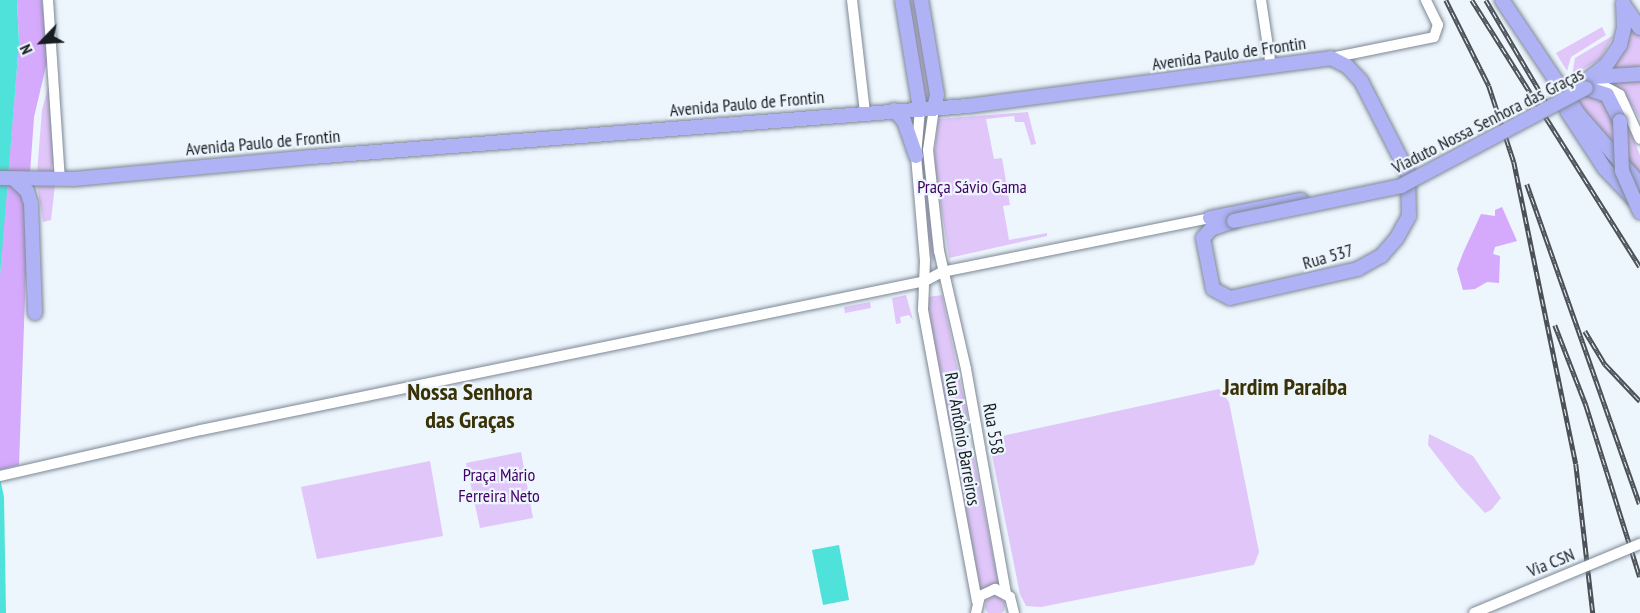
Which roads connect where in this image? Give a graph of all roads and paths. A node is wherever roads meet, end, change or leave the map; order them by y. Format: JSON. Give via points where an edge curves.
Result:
{"nodes":[{"id":1,"x":48,"y":0,"type":"edge"},
{"id":2,"x":852,"y":0,"type":"edge"},
{"id":3,"x":902,"y":0,"type":"edge"},
{"id":4,"x":921,"y":0,"type":"edge"},
{"id":5,"x":1261,"y":0,"type":"edge"},
{"id":6,"x":1426,"y":0,"type":"edge"},
{"id":7,"x":1502,"y":0,"type":"edge"},
{"id":8,"x":1622,"y":1,"type":"edge"},
{"id":9,"x":1640,"y":15,"type":"edge"},
{"id":10,"x":1640,"y":28,"type":"edge"},
{"id":11,"x":1331,"y":57,"type":"junction"},
{"id":12,"x":1271,"y":67,"type":"junction"},
{"id":13,"x":1638,"y":74,"type":"edge"},
{"id":14,"x":1554,"y":79,"type":"junction"},
{"id":15,"x":1585,"y":85,"type":"junction"},
{"id":16,"x":927,"y":109,"type":"junction"},
{"id":17,"x":894,"y":110,"type":"junction"},
{"id":18,"x":865,"y":112,"type":"junction"},
{"id":19,"x":1640,"y":139,"type":"edge"},
{"id":20,"x":916,"y":156,"type":"junction"},
{"id":21,"x":7,"y":178,"type":"edge"},
{"id":22,"x":60,"y":180,"type":"junction"},
{"id":23,"x":1640,"y":184,"type":"edge"},
{"id":24,"x":1640,"y":205,"type":"edge"},
{"id":25,"x":1640,"y":212,"type":"edge"},
{"id":26,"x":1233,"y":218,"type":"junction"},
{"id":27,"x":1214,"y":222,"type":"junction"},
{"id":28,"x":925,"y":260,"type":"junction"},
{"id":29,"x":942,"y":272,"type":"junction"},
{"id":30,"x":925,"y":281,"type":"junction"},
{"id":31,"x":35,"y":314,"type":"dead end"},
{"id":32,"x":0,"y":476,"type":"edge"},
{"id":33,"x":1640,"y":544,"type":"edge"},
{"id":34,"x":1006,"y":593,"type":"junction"},
{"id":35,"x":976,"y":607,"type":"edge"},
{"id":36,"x":1014,"y":613,"type":"edge"},
{"id":37,"x":1474,"y":613,"type":"edge"}],
"edges":[{"from":1,"to":22,"type":"street"},
{"from":2,"to":18,"type":"street"},
{"from":3,"to":16,"type":"main road"},
{"from":4,"to":16,"type":"main road","via":[[937,95]]},
{"from":5,"to":12,"type":"street"},
{"from":6,"to":11,"type":"street","name":"Avenida Paulo de Frontin","via":[[1436,20],[1437,35],[1431,39]]},
{"from":7,"to":14,"type":"main road"},
{"from":8,"to":9,"type":"main road"},
{"from":8,"to":10,"type":"main road"},
{"from":8,"to":15,"type":"main road","name":"Viaduto Nossa Senhora das Graças","via":[[1624,28],[1620,45]]},
{"from":11,"to":12,"type":"main road","name":"Avenida Paulo de Frontin"},
{"from":11,"to":27,"type":"main road","name":"Rua 537","via":[[1361,81],[1404,158],[1411,191],[1408,219],[1399,234],[1384,253],[1364,266],[1241,298],[1226,297],[1213,289],[1203,238]]},
{"from":12,"to":16,"type":"main road","name":"Avenida Paulo de Frontin","via":[[1069,95]]},
{"from":13,"to":15,"type":"main road","name":"Viaduto Nossa Senhora das Graças","via":[[1610,74]]},
{"from":14,"to":23,"type":"main road","via":[[1595,135]]},
{"from":14,"to":24,"type":"main road","via":[[1563,103],[1591,150]]},
{"from":15,"to":19,"type":"street","name":"Viaduto Nossa Senhora das Graças","via":[[1604,86],[1620,95]]},
{"from":15,"to":25,"type":"main road","bridge":true,"via":[[1608,95],[1620,121],[1622,171]]},
{"from":15,"to":26,"type":"main road","name":"Viaduto Nossa Senhora das Graças","via":[[1425,168],[1374,187]]},
{"from":15,"to":26,"type":"main road","name":"Viaduto Nossa Senhora das Graças","bridge":true,"via":[[1401,186]]},
{"from":16,"to":17,"type":"main road","name":"Avenida Paulo de Frontin"},
{"from":16,"to":20,"type":"street","name":"Rua Antônio Barreiros"},
{"from":16,"to":29,"type":"street","name":"Rua 558"},
{"from":17,"to":18,"type":"main road","name":"Avenida Paulo de Frontin"},
{"from":17,"to":20,"type":"main road","via":[[904,121]]},
{"from":18,"to":22,"type":"main road","name":"Avenida Paulo de Frontin"},
{"from":20,"to":28,"type":"street","name":"Rua Antônio Barreiros"},
{"from":21,"to":22,"type":"main road","name":"Avenida Paulo de Frontin"},
{"from":21,"to":31,"type":"main road","via":[[30,199]]},
{"from":26,"to":27,"type":"main road","name":"Viaduto Nossa Senhora das Graças"},
{"from":27,"to":29,"type":"street"},
{"from":28,"to":29,"type":"street"},
{"from":28,"to":30,"type":"street","name":"Rua Antônio Barreiros"},
{"from":29,"to":30,"type":"street"},
{"from":29,"to":34,"type":"street","name":"Rua 558","via":[[978,437]]},
{"from":30,"to":32,"type":"street"},
{"from":30,"to":35,"type":"street","name":"Rua Antônio Barreiros","via":[[923,310]]},
{"from":33,"to":37,"type":"street","name":"Via CSN","bridge":true},
{"from":34,"to":35,"type":"street","via":[[989,590]]},
{"from":34,"to":36,"type":"street","name":"Rua 558","via":[[1013,602]]}]}
